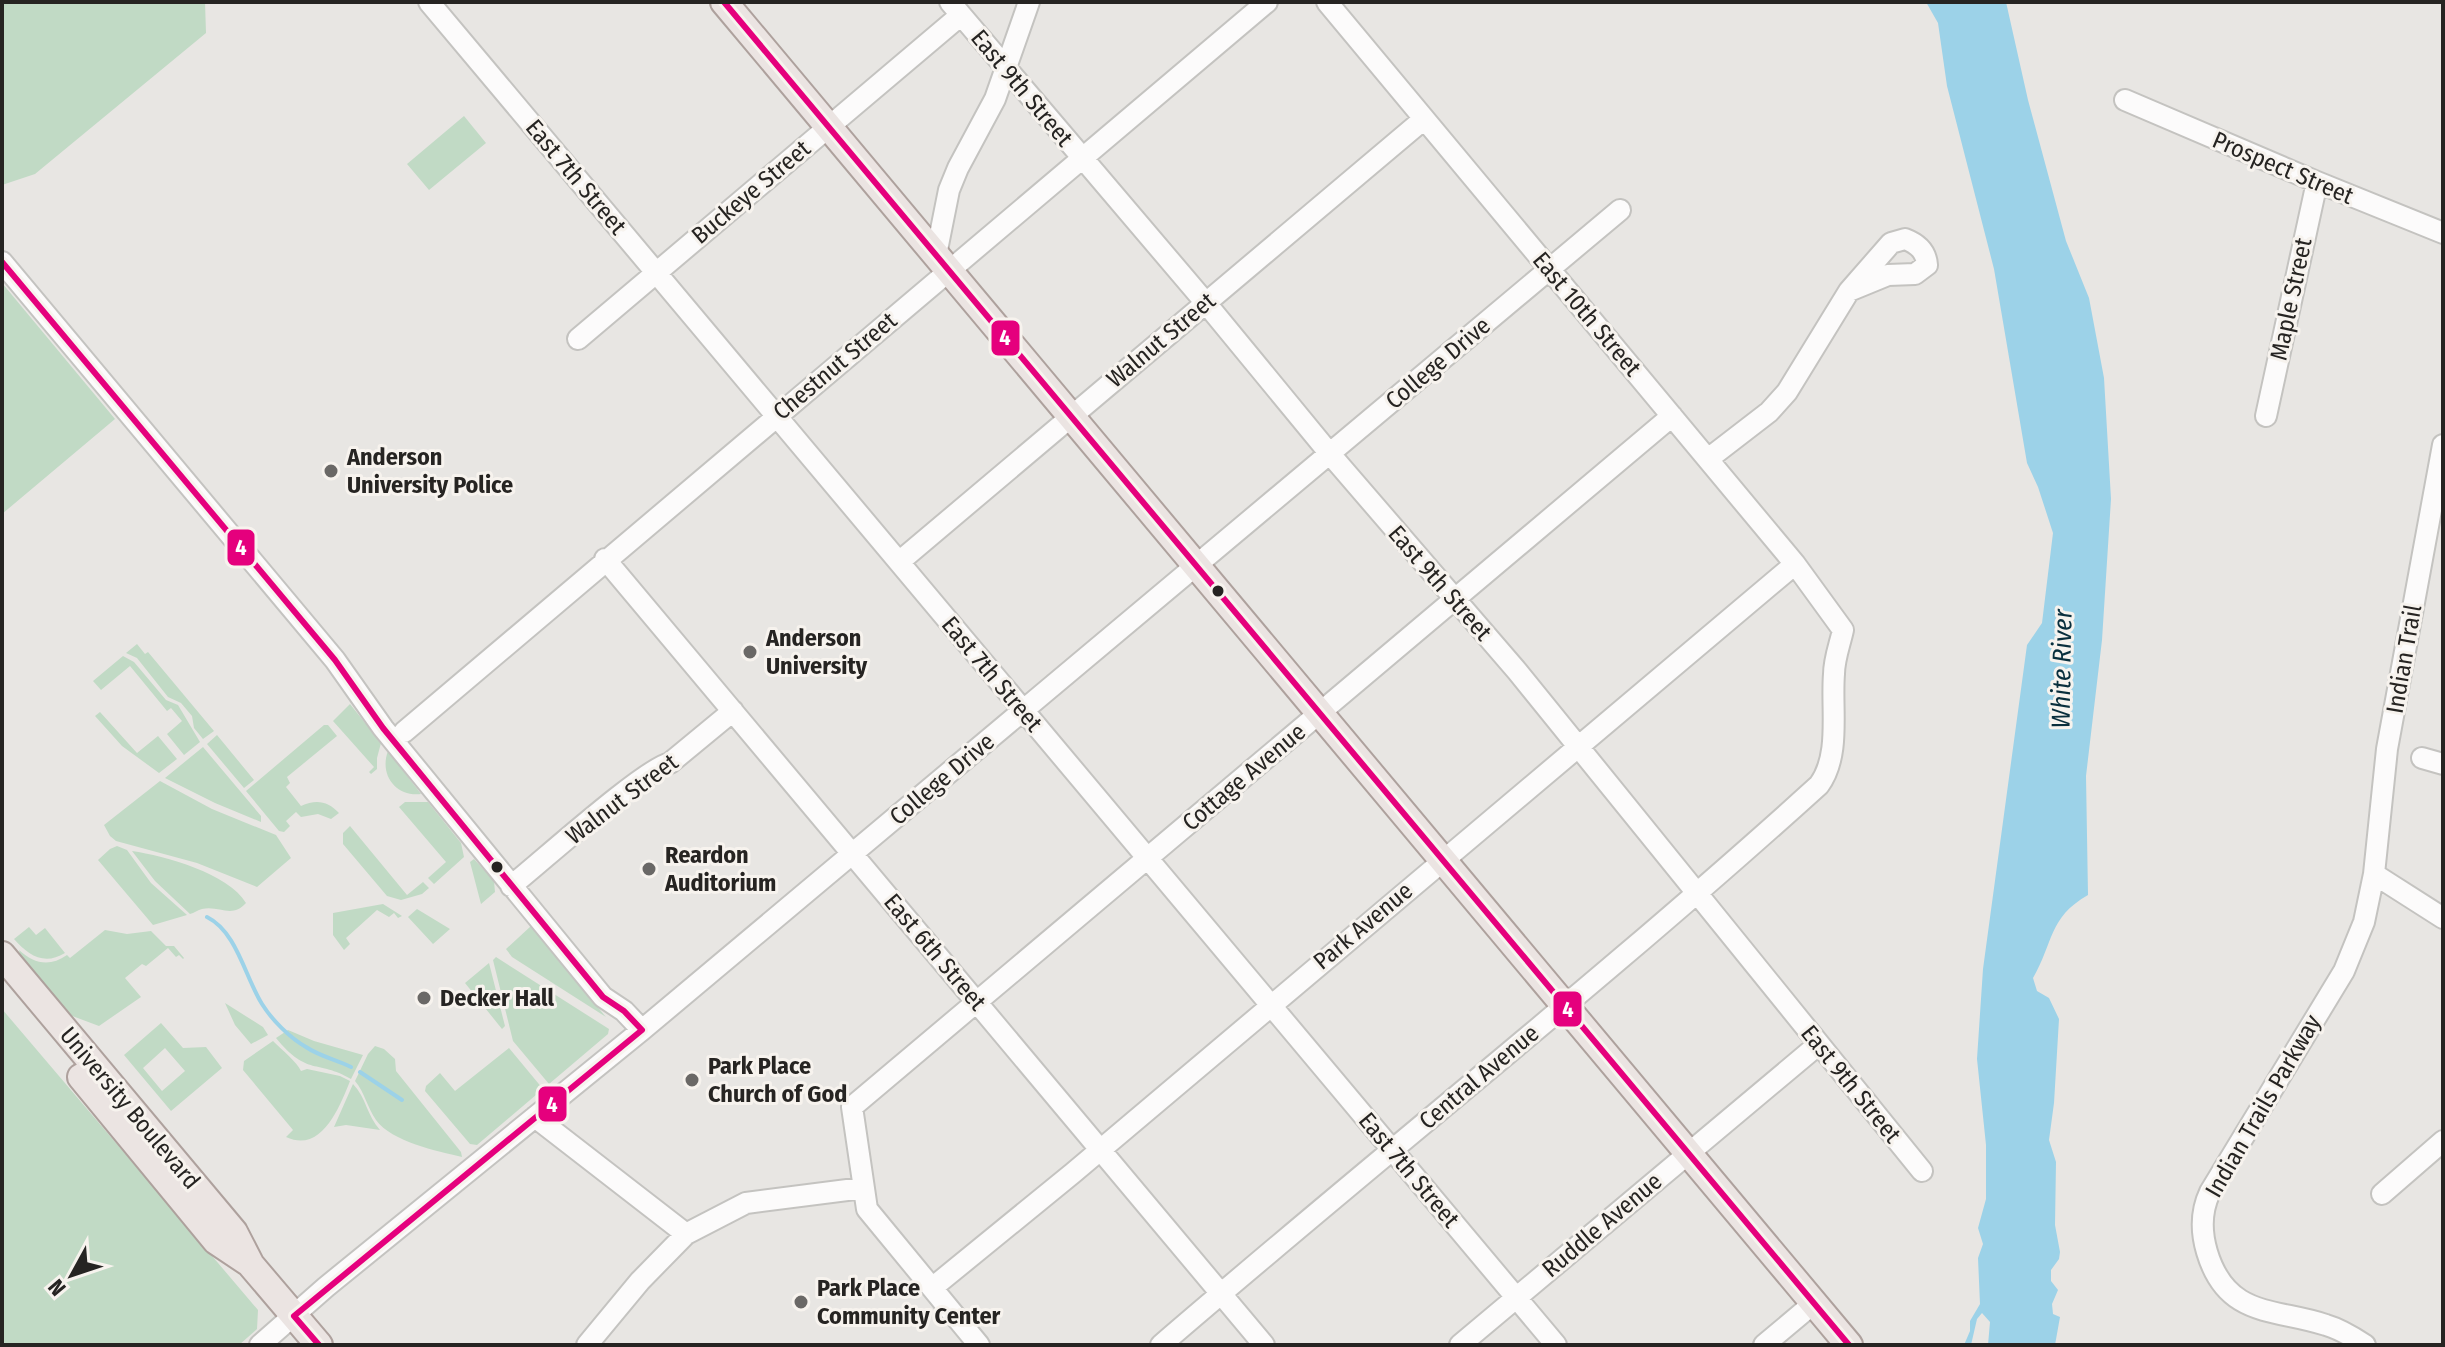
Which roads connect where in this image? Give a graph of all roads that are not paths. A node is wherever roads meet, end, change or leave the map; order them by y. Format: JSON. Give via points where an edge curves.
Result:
{"nodes":[{"id":1,"x":429,"y":2,"type":"edge"},
{"id":2,"x":724,"y":2,"type":"edge"},
{"id":3,"x":1029,"y":2,"type":"edge"},
{"id":4,"x":1267,"y":2,"type":"edge"},
{"id":5,"x":1327,"y":2,"type":"edge"},
{"id":6,"x":955,"y":8,"type":"edge"},
{"id":7,"x":1007,"y":69,"type":"junction"},
{"id":8,"x":2125,"y":100,"type":"dead end"},
{"id":9,"x":1424,"y":119,"type":"junction"},
{"id":10,"x":827,"y":128,"type":"junction"},
{"id":11,"x":1082,"y":159,"type":"junction"},
{"id":12,"x":2317,"y":182,"type":"junction"},
{"id":13,"x":1620,"y":210,"type":"dead end"},
{"id":14,"x":2443,"y":233,"type":"edge"},
{"id":15,"x":2,"y":262,"type":"edge"},
{"id":16,"x":943,"y":262,"type":"junction"},
{"id":17,"x":1549,"y":269,"type":"junction"},
{"id":18,"x":656,"y":273,"type":"junction"},
{"id":19,"x":1849,"y":291,"type":"dead end"},
{"id":20,"x":1205,"y":302,"type":"junction"},
{"id":21,"x":578,"y":339,"type":"dead end"},
{"id":22,"x":775,"y":415,"type":"junction"},
{"id":23,"x":1070,"y":416,"type":"junction"},
{"id":24,"x":1672,"y":416,"type":"junction"},
{"id":25,"x":2266,"y":416,"type":"dead end"},
{"id":26,"x":2443,"y":445,"type":"edge"},
{"id":27,"x":1330,"y":454,"type":"junction"},
{"id":28,"x":1708,"y":459,"type":"junction"},
{"id":29,"x":605,"y":559,"type":"junction"},
{"id":30,"x":899,"y":562,"type":"junction"},
{"id":31,"x":1795,"y":564,"type":"junction"},
{"id":32,"x":1196,"y":566,"type":"junction"},
{"id":33,"x":1454,"y":600,"type":"junction"},
{"id":34,"x":1843,"y":630,"type":"joint"},
{"id":35,"x":733,"y":711,"type":"junction"},
{"id":36,"x":1023,"y":711,"type":"junction"},
{"id":37,"x":1320,"y":713,"type":"junction"},
{"id":38,"x":404,"y":732,"type":"dead end"},
{"id":39,"x":1576,"y":746,"type":"junction"},
{"id":40,"x":2422,"y":758,"type":"dead end"},
{"id":41,"x":2443,"y":764,"type":"edge"},
{"id":42,"x":852,"y":854,"type":"junction"},
{"id":43,"x":1147,"y":859,"type":"junction"},
{"id":44,"x":1443,"y":859,"type":"junction"},
{"id":45,"x":2374,"y":874,"type":"junction"},
{"id":46,"x":517,"y":882,"type":"junction"},
{"id":47,"x":1698,"y":893,"type":"junction"},
{"id":48,"x":2443,"y":918,"type":"edge"},
{"id":49,"x":2,"y":955,"type":"edge"},
{"id":50,"x":2,"y":981,"type":"edge"},
{"id":51,"x":977,"y":1002,"type":"junction"},
{"id":52,"x":1270,"y":1004,"type":"junction"},
{"id":53,"x":1565,"y":1004,"type":"junction"},
{"id":54,"x":642,"y":1030,"type":"junction"},
{"id":55,"x":1819,"y":1044,"type":"junction"},
{"id":56,"x":535,"y":1117,"type":"junction"},
{"id":57,"x":2443,"y":1141,"type":"edge"},
{"id":58,"x":1100,"y":1149,"type":"junction"},
{"id":59,"x":1392,"y":1150,"type":"junction"},
{"id":60,"x":1689,"y":1152,"type":"junction"},
{"id":61,"x":1922,"y":1171,"type":"dead end"},
{"id":62,"x":863,"y":1188,"type":"junction"},
{"id":63,"x":2382,"y":1194,"type":"dead end"},
{"id":64,"x":194,"y":1199,"type":"junction"},
{"id":65,"x":686,"y":1234,"type":"junction"},
{"id":66,"x":932,"y":1288,"type":"junction"},
{"id":67,"x":1221,"y":1294,"type":"junction"},
{"id":68,"x":1516,"y":1298,"type":"junction"},
{"id":69,"x":1814,"y":1303,"type":"junction"},
{"id":70,"x":294,"y":1316,"type":"junction"},
{"id":71,"x":260,"y":1345,"type":"edge"},
{"id":72,"x":319,"y":1345,"type":"edge"},
{"id":73,"x":587,"y":1345,"type":"edge"},
{"id":74,"x":979,"y":1345,"type":"edge"},
{"id":75,"x":1161,"y":1345,"type":"edge"},
{"id":76,"x":1264,"y":1345,"type":"edge"},
{"id":77,"x":1460,"y":1345,"type":"edge"},
{"id":78,"x":1556,"y":1345,"type":"edge"},
{"id":79,"x":1764,"y":1345,"type":"edge"},
{"id":80,"x":1849,"y":1345,"type":"edge"},
{"id":81,"x":2365,"y":1345,"type":"edge"}],
"edges":[{"from":1,"to":18,"type":"street","name":"East 7th Street"},
{"from":2,"to":10,"type":"main road"},
{"from":3,"to":7,"type":"street"},
{"from":4,"to":11,"type":"street","name":"Chestnut Street"},
{"from":5,"to":9,"type":"street","name":"East 10th Street"},
{"from":6,"to":7,"type":"street","name":"East 9th Street"},
{"from":6,"to":10,"type":"street","name":"Buckeye Street"},
{"from":7,"to":11,"type":"street","name":"East 9th Street"},
{"from":7,"to":16,"type":"street","via":[[949,190]]},
{"from":8,"to":12,"type":"street","name":"Prospect Street"},
{"from":9,"to":17,"type":"street","name":"East 10th Street"},
{"from":9,"to":20,"type":"street","name":"Walnut Street"},
{"from":10,"to":16,"type":"main road"},
{"from":10,"to":18,"type":"street","name":"Buckeye Street"},
{"from":11,"to":16,"type":"street","name":"Chestnut Street"},
{"from":11,"to":20,"type":"street","name":"East 9th Street"},
{"from":12,"to":14,"type":"street","name":"Prospect Street"},
{"from":12,"to":25,"type":"street","name":"Maple Street"},
{"from":13,"to":17,"type":"street","name":"College Drive"},
{"from":15,"to":46,"type":"street","via":[[335,660],[383,728]]},
{"from":16,"to":22,"type":"street","name":"Chestnut Street"},
{"from":16,"to":23,"type":"main road"},
{"from":17,"to":24,"type":"street","name":"East 10th Street"},
{"from":17,"to":27,"type":"street","name":"College Drive"},
{"from":18,"to":21,"type":"street","name":"Buckeye Street"},
{"from":18,"to":22,"type":"street","name":"East 7th Street"},
{"from":19,"to":28,"type":"street","via":[[1787,392]]},
{"from":20,"to":23,"type":"street","name":"Walnut Street"},
{"from":20,"to":27,"type":"street","name":"East 9th Street"},
{"from":22,"to":29,"type":"street","name":"Chestnut Street"},
{"from":22,"to":30,"type":"street","name":"East 7th Street"},
{"from":23,"to":30,"type":"street","name":"Walnut Street"},
{"from":23,"to":32,"type":"main road"},
{"from":24,"to":28,"type":"street","name":"East 10th Street"},
{"from":24,"to":33,"type":"street","name":"Cottage Avenue"},
{"from":26,"to":45,"type":"street","name":"Indian Trail","via":[[2387,749]]},
{"from":27,"to":32,"type":"street","name":"College Drive"},
{"from":27,"to":33,"type":"street","name":"East 9th Street"},
{"from":28,"to":31,"type":"street","name":"East 10th Street"},
{"from":29,"to":35,"type":"street","name":"East 6th Street"},
{"from":29,"to":38,"type":"street","name":"Chestnut Street"},
{"from":30,"to":36,"type":"street","name":"East 7th Street"},
{"from":31,"to":34,"type":"street","name":"East 10th Street"},
{"from":31,"to":39,"type":"street","name":"Park Avenue"},
{"from":32,"to":36,"type":"street","name":"College Drive"},
{"from":32,"to":37,"type":"main road"},
{"from":33,"to":37,"type":"street","name":"Cottage Avenue"},
{"from":33,"to":39,"type":"street","name":"East 9th Street"},
{"from":34,"to":47,"type":"street","name":"Central Avenue","via":[[1834,670],[1827,775]]},
{"from":35,"to":42,"type":"street","name":"East 6th Street"},
{"from":35,"to":46,"type":"street","name":"Walnut Street"},
{"from":36,"to":42,"type":"street","name":"College Drive"},
{"from":36,"to":43,"type":"street","name":"East 7th Street"},
{"from":37,"to":43,"type":"street","name":"Cottage Avenue"},
{"from":37,"to":44,"type":"main road"},
{"from":39,"to":44,"type":"street","name":"Park Avenue"},
{"from":39,"to":47,"type":"street","name":"East 9th Street"},
{"from":40,"to":41,"type":"street"},
{"from":42,"to":51,"type":"street","name":"East 6th Street"},
{"from":42,"to":54,"type":"street","name":"College Drive"},
{"from":43,"to":51,"type":"street","name":"Cottage Avenue"},
{"from":43,"to":52,"type":"street","name":"East 7th Street"},
{"from":44,"to":52,"type":"street","name":"Park Avenue"},
{"from":44,"to":53,"type":"main road"},
{"from":45,"to":48,"type":"street"},
{"from":45,"to":81,"type":"street","name":"Indian Trails Parkway","via":[[2364,922],[2344,971],[2210,1192],[2203,1229],[2216,1274],[2247,1305],[2329,1325]]},
{"from":46,"to":54,"type":"street","via":[[603,997]]},
{"from":47,"to":53,"type":"street","name":"Central Avenue"},
{"from":47,"to":55,"type":"street","name":"East 9th Street"},
{"from":49,"to":64,"type":"main road","name":"University Boulevard"},
{"from":50,"to":64,"type":"main road","name":"University Boulevard"},
{"from":51,"to":58,"type":"street","name":"East 6th Street"},
{"from":51,"to":62,"type":"street","name":"Cottage Avenue","via":[[852,1107]]},
{"from":52,"to":58,"type":"street","name":"Park Avenue"},
{"from":52,"to":59,"type":"street","name":"East 7th Street"},
{"from":53,"to":59,"type":"street","name":"Central Avenue"},
{"from":53,"to":60,"type":"main road"},
{"from":54,"to":56,"type":"street","name":"College Drive"},
{"from":55,"to":60,"type":"street","name":"Ruddle Avenue"},
{"from":55,"to":61,"type":"street","name":"East 9th Street"},
{"from":56,"to":65,"type":"street"},
{"from":56,"to":70,"type":"street","name":"College Drive"},
{"from":57,"to":63,"type":"street"},
{"from":58,"to":66,"type":"street","name":"Park Avenue"},
{"from":58,"to":67,"type":"street","name":"East 6th Street"},
{"from":59,"to":67,"type":"street","name":"Central Avenue"},
{"from":59,"to":68,"type":"street","name":"East 7th Street"},
{"from":60,"to":68,"type":"street","name":"Ruddle Avenue"},
{"from":60,"to":69,"type":"main road"},
{"from":62,"to":65,"type":"street","via":[[746,1203]]},
{"from":62,"to":66,"type":"street","via":[[867,1209]]},
{"from":64,"to":70,"type":"main road","name":"University Boulevard","via":[[216,1241],[251,1265]]},
{"from":65,"to":73,"type":"street"},
{"from":66,"to":74,"type":"street"},
{"from":67,"to":75,"type":"street","name":"Central Avenue"},
{"from":67,"to":76,"type":"street","name":"East 6th Street"},
{"from":68,"to":77,"type":"street","name":"Ruddle Avenue"},
{"from":68,"to":78,"type":"street","name":"East 7th Street"},
{"from":69,"to":79,"type":"street"},
{"from":69,"to":80,"type":"main road"},
{"from":70,"to":71,"type":"street","name":"College Drive"},
{"from":70,"to":72,"type":"main road","name":"University Boulevard"}]}
